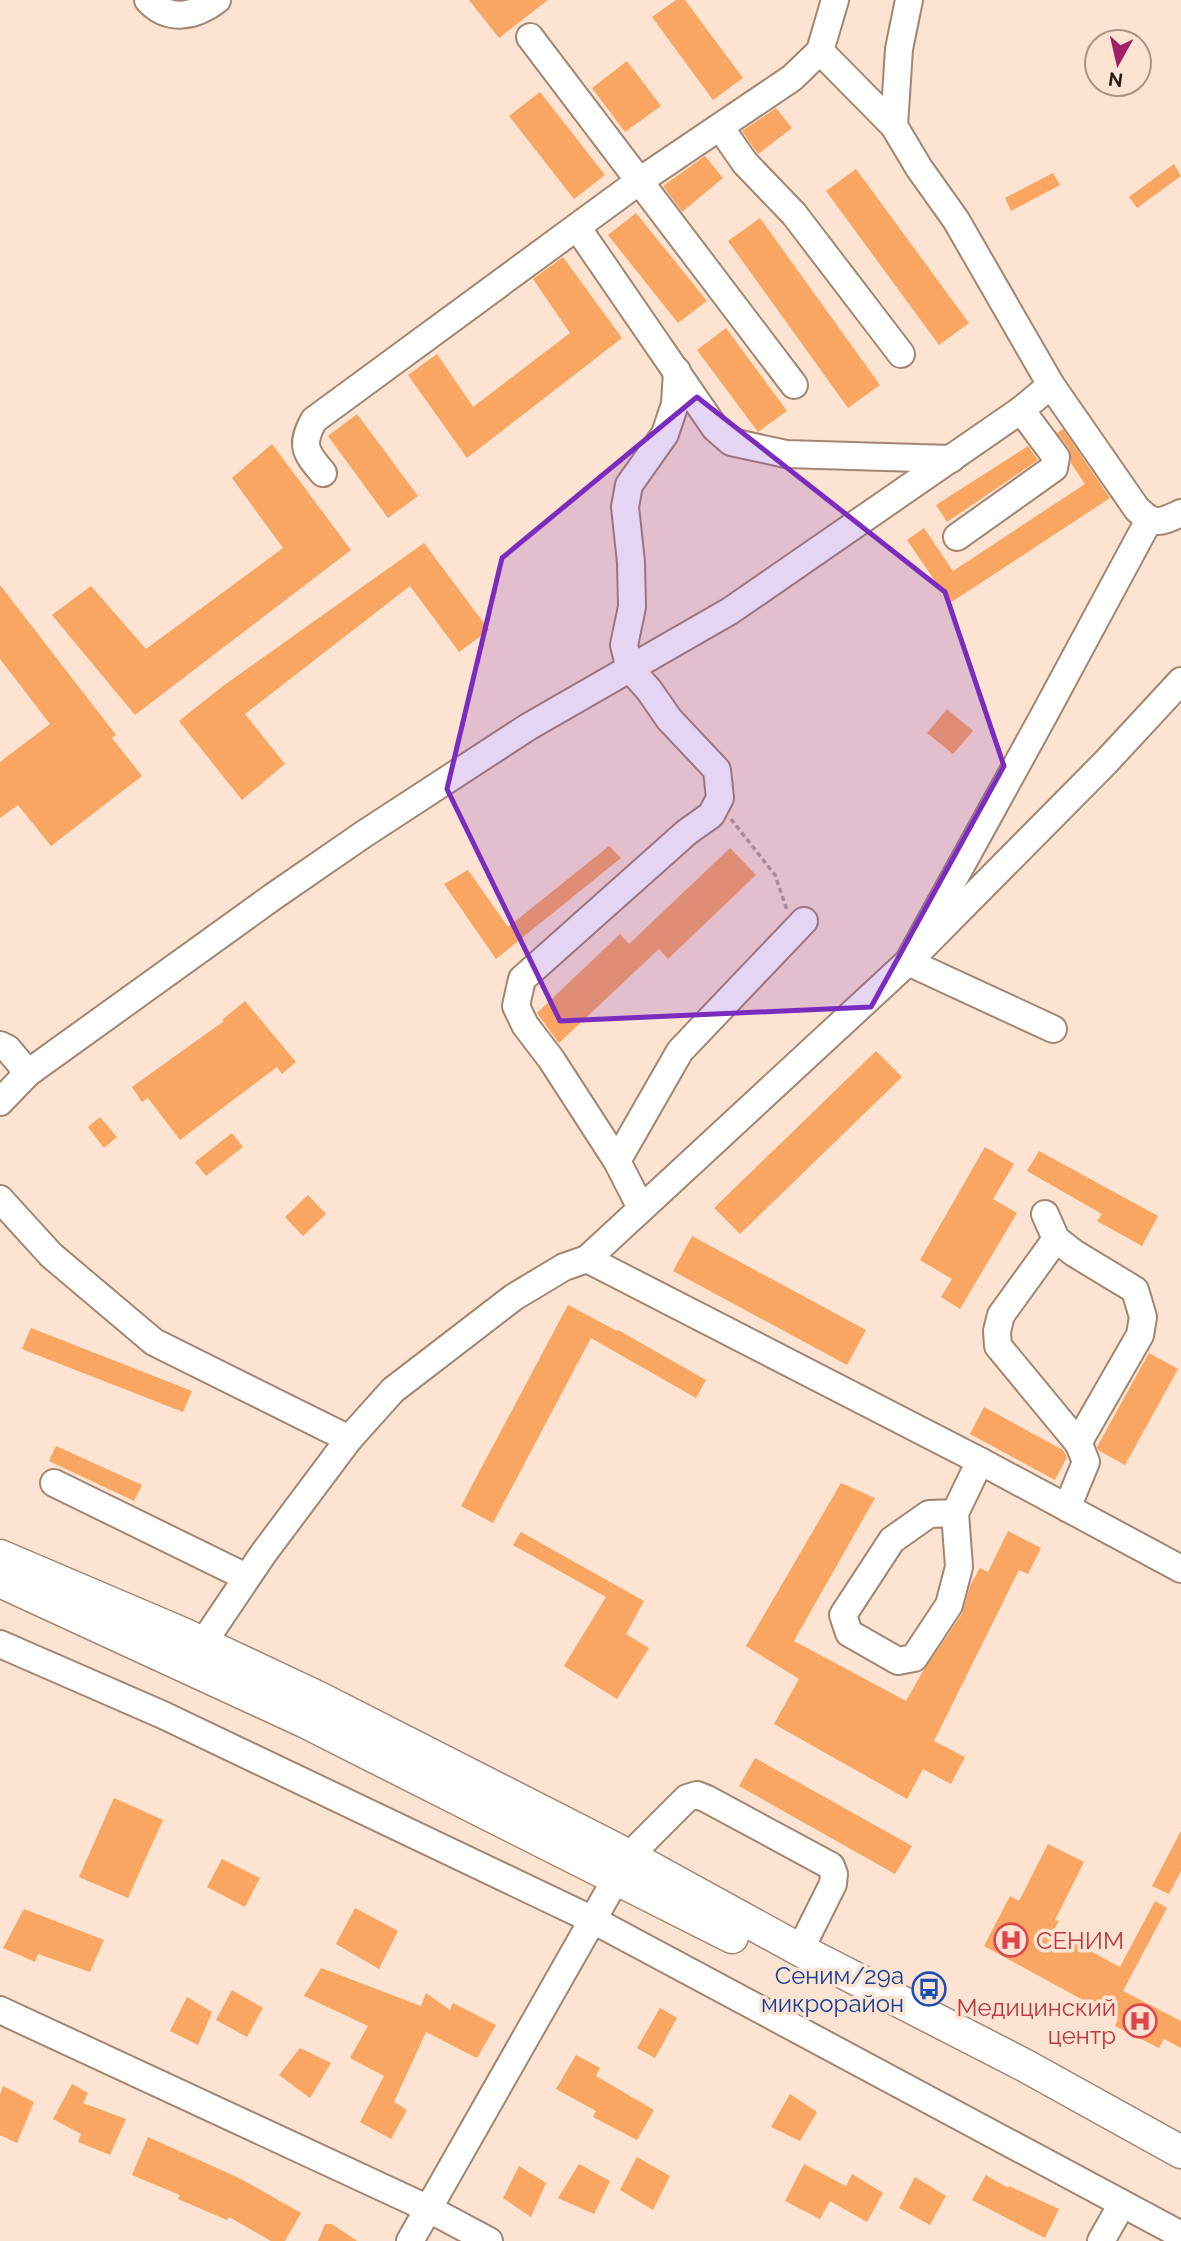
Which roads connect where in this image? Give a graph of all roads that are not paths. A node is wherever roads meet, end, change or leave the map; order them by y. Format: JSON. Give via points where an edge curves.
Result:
{"nodes":[{"id":1,"x":148,"y":0,"type":"edge"},
{"id":2,"x":217,"y":0,"type":"edge"},
{"id":3,"x":835,"y":0,"type":"edge"},
{"id":4,"x":908,"y":0,"type":"edge"},
{"id":5,"x":530,"y":37,"type":"dead end"},
{"id":6,"x":820,"y":51,"type":"junction"},
{"id":7,"x":894,"y":126,"type":"junction"},
{"id":8,"x":720,"y":127,"type":"junction"},
{"id":9,"x":638,"y":182,"type":"junction"},
{"id":10,"x":577,"y":227,"type":"junction"},
{"id":11,"x":901,"y":354,"type":"dead end"},
{"id":12,"x":677,"y":371,"type":"junction"},
{"id":13,"x":793,"y":385,"type":"dead end"},
{"id":14,"x":1051,"y":385,"type":"junction"},
{"id":15,"x":1021,"y":410,"type":"junction"},
{"id":16,"x":951,"y":459,"type":"junction"},
{"id":17,"x":323,"y":473,"type":"dead end"},
{"id":18,"x":1181,"y":513,"type":"edge"},
{"id":19,"x":1149,"y":520,"type":"junction"},
{"id":20,"x":957,"y":537,"type":"dead end"},
{"id":21,"x":632,"y":607,"type":"junction"},
{"id":22,"x":658,"y":652,"type":"junction"},
{"id":23,"x":630,"y":669,"type":"junction"},
{"id":24,"x":1181,"y":681,"type":"edge"},
{"id":25,"x":798,"y":926,"type":"road end"},
{"id":26,"x":908,"y":962,"type":"junction"},
{"id":27,"x":1053,"y":1029,"type":"dead end"},
{"id":28,"x":0,"y":1045,"type":"edge"},
{"id":29,"x":28,"y":1073,"type":"junction"},
{"id":30,"x":0,"y":1102,"type":"edge"},
{"id":31,"x":617,"y":1161,"type":"junction"},
{"id":32,"x":0,"y":1199,"type":"edge"},
{"id":33,"x":641,"y":1208,"type":"junction"},
{"id":34,"x":1045,"y":1214,"type":"dead end"},
{"id":35,"x":1056,"y":1239,"type":"junction"},
{"id":36,"x":587,"y":1259,"type":"junction"},
{"id":37,"x":349,"y":1439,"type":"junction"},
{"id":38,"x":1079,"y":1444,"type":"junction"},
{"id":39,"x":979,"y":1461,"type":"junction"},
{"id":40,"x":54,"y":1482,"type":"dead end"},
{"id":41,"x":1067,"y":1508,"type":"junction"},
{"id":42,"x":955,"y":1513,"type":"junction"},
{"id":43,"x":0,"y":1556,"type":"edge"},
{"id":44,"x":1181,"y":1569,"type":"edge"},
{"id":45,"x":246,"y":1577,"type":"junction"},
{"id":46,"x":0,"y":1581,"type":"edge"},
{"id":47,"x":0,"y":1644,"type":"edge"},
{"id":48,"x":196,"y":1656,"type":"junction"},
{"id":49,"x":624,"y":1867,"type":"junction"},
{"id":50,"x":593,"y":1920,"type":"junction"},
{"id":51,"x":800,"y":1950,"type":"junction"},
{"id":52,"x":0,"y":2010,"type":"edge"},
{"id":53,"x":1018,"y":2074,"type":"junction"},
{"id":54,"x":1181,"y":2152,"type":"edge"},
{"id":55,"x":1181,"y":2174,"type":"edge"},
{"id":56,"x":1122,"y":2204,"type":"junction"},
{"id":57,"x":429,"y":2209,"type":"junction"},
{"id":58,"x":1181,"y":2235,"type":"edge"},
{"id":59,"x":410,"y":2241,"type":"edge"},
{"id":60,"x":489,"y":2241,"type":"edge"},
{"id":61,"x":1101,"y":2241,"type":"edge"}],
"edges":[{"from":1,"to":2,"type":"street","via":[[169,15],[187,16]]},
{"from":3,"to":6,"type":"street"},
{"from":4,"to":7,"type":"street","via":[[899,49]]},
{"from":5,"to":9,"type":"street"},
{"from":6,"to":7,"type":"street"},
{"from":6,"to":8,"type":"street","via":[[792,78]]},
{"from":7,"to":14,"type":"street","via":[[956,219]]},
{"from":8,"to":9,"type":"street"},
{"from":8,"to":11,"type":"street","via":[[745,163],[794,214]]},
{"from":9,"to":10,"type":"street"},
{"from":9,"to":13,"type":"street"},
{"from":10,"to":12,"type":"street"},
{"from":10,"to":17,"type":"street","via":[[314,419],[305,446]]},
{"from":12,"to":16,"type":"street","via":[[715,428],[730,442],[786,454]]},
{"from":12,"to":21,"type":"street","via":[[675,404],[665,434],[629,485],[625,507]]},
{"from":14,"to":15,"type":"street"},
{"from":14,"to":19,"type":"street"},
{"from":15,"to":16,"type":"street"},
{"from":15,"to":20,"type":"street","via":[[1056,457],[1054,468]]},
{"from":16,"to":22,"type":"street","via":[[730,611]]},
{"from":18,"to":19,"type":"street","via":[[1160,523]]},
{"from":19,"to":26,"type":"street"},
{"from":21,"to":22,"type":"street"},
{"from":21,"to":23,"type":"street","via":[[624,645]]},
{"from":22,"to":23,"type":"street"},
{"from":23,"to":29,"type":"street","via":[[528,727],[364,834]]},
{"from":23,"to":31,"type":"street","via":[[717,770],[720,798],[711,815],[522,979],[516,1006]]},
{"from":24,"to":26,"type":"street"},
{"from":25,"to":31,"type":"street","via":[[680,1051]]},
{"from":26,"to":27,"type":"street"},
{"from":26,"to":33,"type":"street"},
{"from":28,"to":29,"type":"street"},
{"from":29,"to":30,"type":"street"},
{"from":31,"to":33,"type":"street"},
{"from":32,"to":37,"type":"street","via":[[51,1255],[154,1342]]},
{"from":33,"to":36,"type":"street"},
{"from":34,"to":35,"type":"street"},
{"from":35,"to":38,"type":"street","via":[[1001,1315],[998,1346]]},
{"from":35,"to":38,"type":"street","via":[[1135,1290],[1143,1317],[1140,1335]]},
{"from":36,"to":37,"type":"street","via":[[564,1267],[514,1297],[393,1390]]},
{"from":36,"to":39,"type":"street"},
{"from":37,"to":45,"type":"street"},
{"from":38,"to":41,"type":"street","via":[[1086,1462]]},
{"from":39,"to":41,"type":"street"},
{"from":39,"to":42,"type":"street"},
{"from":40,"to":45,"type":"street"},
{"from":41,"to":44,"type":"street"},
{"from":42,"to":42,"type":"street","via":[[959,1567],[949,1605],[914,1658],[898,1661],[849,1633],[843,1615],[892,1540],[929,1514]]},
{"from":43,"to":48,"type":"main road"},
{"from":45,"to":48,"type":"street"},
{"from":46,"to":48,"type":"main road"},
{"from":47,"to":50,"type":"street","via":[[163,1715]]},
{"from":48,"to":49,"type":"main road","via":[[319,1698]]},
{"from":49,"to":50,"type":"street"},
{"from":49,"to":51,"type":"main road"},
{"from":49,"to":51,"type":"street","via":[[680,1804],[697,1795],[831,1866],[833,1884]]},
{"from":49,"to":53,"type":"main road"},
{"from":50,"to":56,"type":"street"},
{"from":50,"to":57,"type":"street"},
{"from":51,"to":53,"type":"main road"},
{"from":52,"to":57,"type":"street"},
{"from":53,"to":54,"type":"main road"},
{"from":53,"to":55,"type":"main road"},
{"from":56,"to":58,"type":"street"},
{"from":56,"to":61,"type":"street"},
{"from":57,"to":59,"type":"street"},
{"from":57,"to":60,"type":"street"}]}
